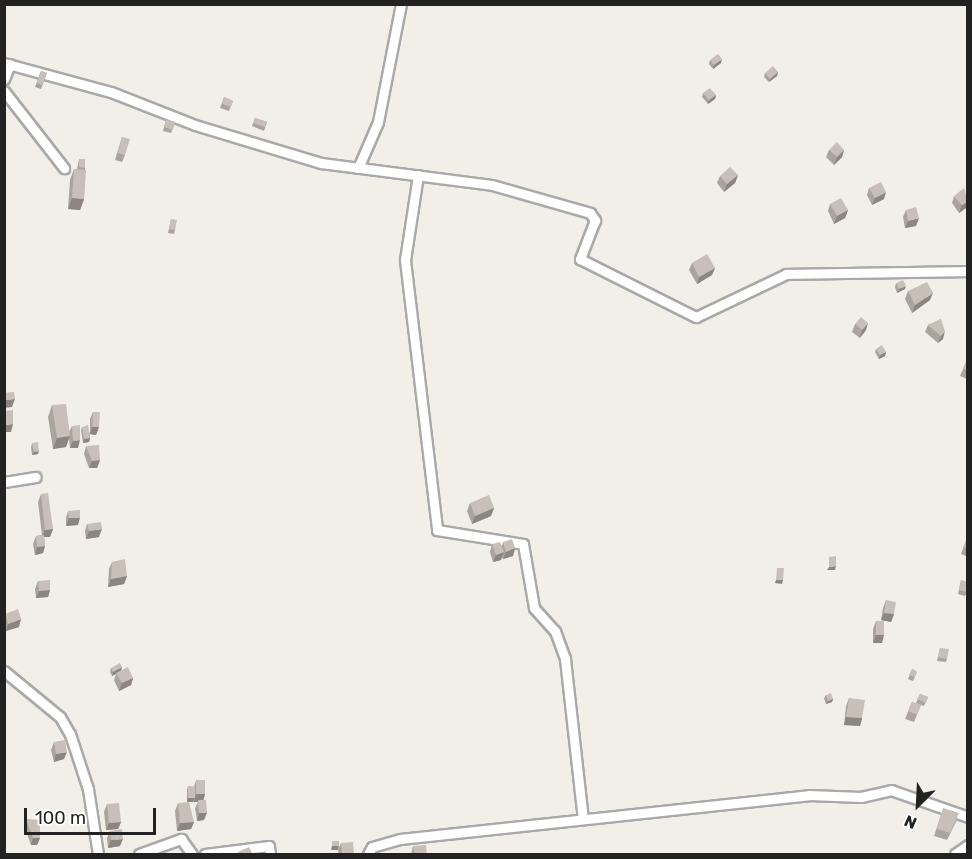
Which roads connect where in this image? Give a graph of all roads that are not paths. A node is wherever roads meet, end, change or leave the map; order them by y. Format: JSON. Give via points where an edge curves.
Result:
{"nodes":[{"id":1,"x":401,"y":4,"type":"edge"},
{"id":2,"x":7,"y":64,"type":"edge"},
{"id":3,"x":4,"y":79,"type":"edge"},
{"id":4,"x":4,"y":91,"type":"edge"},
{"id":5,"x":64,"y":168,"type":"dead end"},
{"id":6,"x":358,"y":168,"type":"junction"},
{"id":7,"x":418,"y":175,"type":"junction"},
{"id":8,"x":968,"y":272,"type":"edge"},
{"id":9,"x":36,"y":477,"type":"dead end"},
{"id":10,"x":4,"y":482,"type":"edge"},
{"id":11,"x":4,"y":671,"type":"edge"},
{"id":12,"x":968,"y":817,"type":"edge"},
{"id":13,"x":583,"y":819,"type":"junction"},
{"id":14,"x":968,"y":845,"type":"edge"},
{"id":15,"x":98,"y":855,"type":"edge"},
{"id":16,"x":139,"y":855,"type":"edge"},
{"id":17,"x":192,"y":855,"type":"edge"},
{"id":18,"x":205,"y":855,"type":"edge"},
{"id":19,"x":270,"y":855,"type":"edge"},
{"id":20,"x":368,"y":855,"type":"edge"},
{"id":21,"x":955,"y":855,"type":"edge"}],
"edges":[{"from":1,"to":6,"type":"street","via":[[378,122]]},
{"from":2,"to":3,"type":"street"},
{"from":2,"to":6,"type":"street","via":[[111,92],[195,125]]},
{"from":4,"to":5,"type":"street"},
{"from":6,"to":7,"type":"street"},
{"from":7,"to":8,"type":"street","via":[[492,185],[590,213],[594,220],[580,259],[696,317],[786,274]]},
{"from":7,"to":13,"type":"street","via":[[405,260],[437,530],[523,544],[534,608],[555,631],[565,659]]},
{"from":9,"to":10,"type":"street"},
{"from":11,"to":15,"type":"street","via":[[60,717],[70,734],[88,789]]},
{"from":12,"to":13,"type":"street","via":[[891,790]]},
{"from":13,"to":20,"type":"street","via":[[383,842]]},
{"from":14,"to":21,"type":"street"},
{"from":16,"to":17,"type":"street","via":[[180,839]]},
{"from":18,"to":19,"type":"street","via":[[268,846]]}]}
